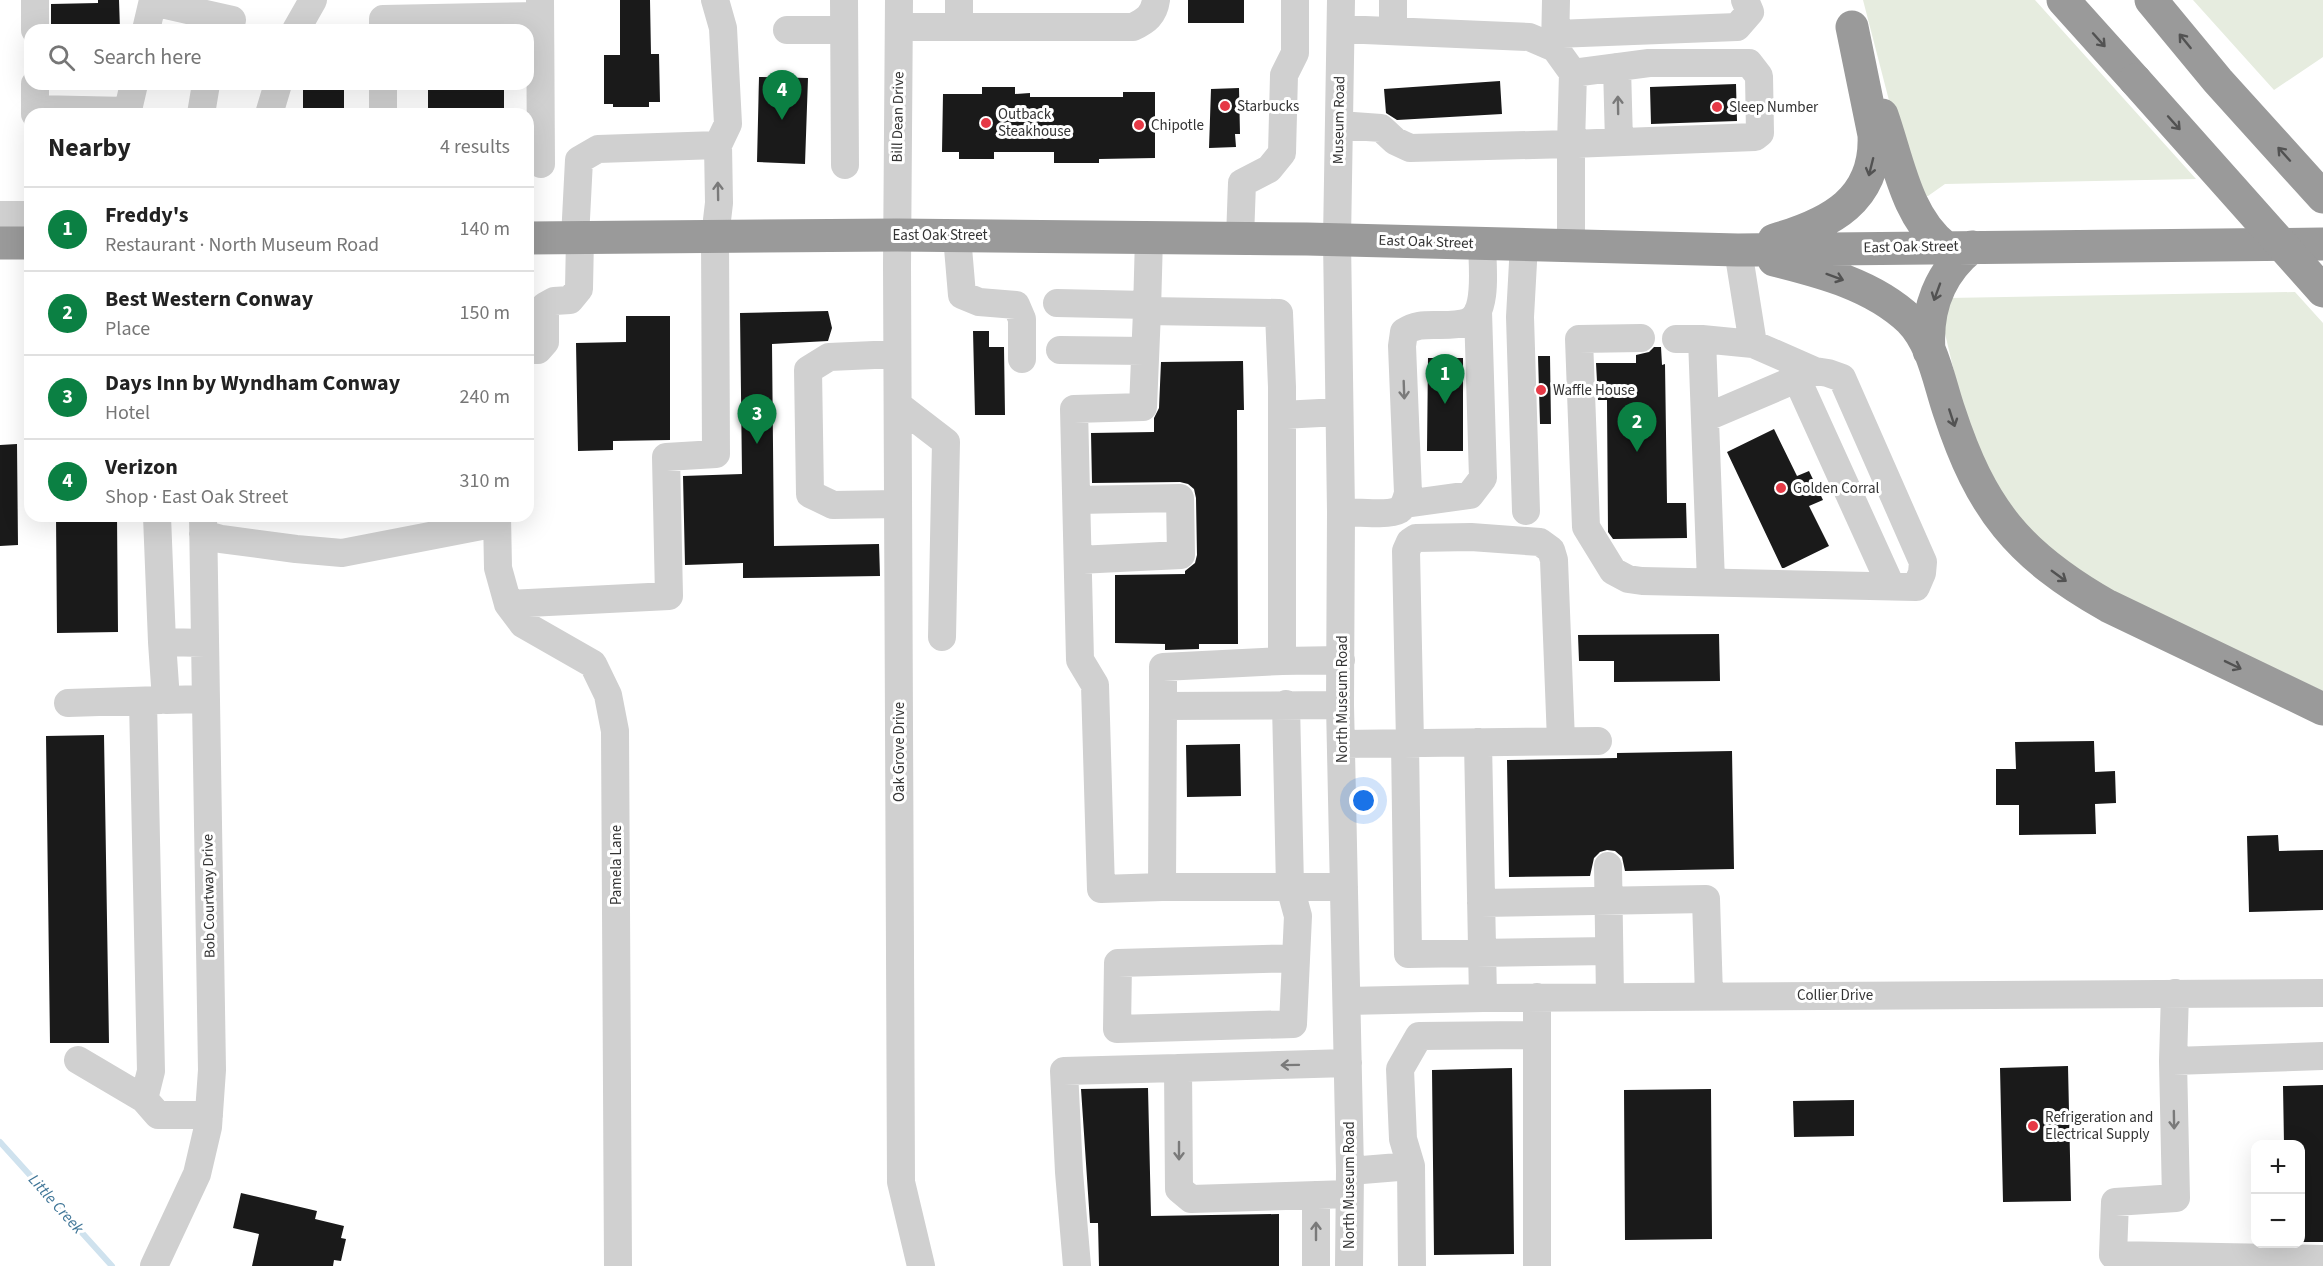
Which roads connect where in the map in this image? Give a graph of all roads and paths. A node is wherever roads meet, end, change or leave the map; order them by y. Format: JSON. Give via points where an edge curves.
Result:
{"nodes":[{"id":1,"x":35,"y":0,"type":"edge"},
{"id":2,"x":313,"y":0,"type":"edge"},
{"id":3,"x":714,"y":0,"type":"edge"},
{"id":4,"x":844,"y":0,"type":"edge"},
{"id":5,"x":1156,"y":0,"type":"edge"},
{"id":6,"x":1295,"y":0,"type":"edge"},
{"id":7,"x":1341,"y":0,"type":"edge"},
{"id":8,"x":1393,"y":0,"type":"edge"},
{"id":9,"x":1556,"y":0,"type":"edge"},
{"id":10,"x":1745,"y":0,"type":"edge"},
{"id":11,"x":2063,"y":0,"type":"edge"},
{"id":12,"x":2151,"y":0,"type":"edge"},
{"id":13,"x":153,"y":1,"type":"edge"},
{"id":14,"x":540,"y":8,"type":"edge"},
{"id":15,"x":959,"y":13,"type":"edge"},
{"id":16,"x":1848,"y":13,"type":"edge"},
{"id":17,"x":899,"y":14,"type":"edge"},
{"id":18,"x":382,"y":16,"type":"edge"},
{"id":19,"x":234,"y":17,"type":"edge"},
{"id":20,"x":35,"y":24,"type":"edge"},
{"id":21,"x":148,"y":24,"type":"edge"},
{"id":22,"x":299,"y":24,"type":"edge"},
{"id":23,"x":787,"y":30,"type":"dead end"},
{"id":24,"x":844,"y":30,"type":"junction"},
{"id":25,"x":1393,"y":31,"type":"junction"},
{"id":26,"x":1340,"y":40,"type":"junction"},
{"id":27,"x":1556,"y":41,"type":"junction"},
{"id":28,"x":1295,"y":53,"type":"junction"},
{"id":29,"x":1617,"y":68,"type":"junction"},
{"id":30,"x":1573,"y":73,"type":"junction"},
{"id":31,"x":205,"y":90,"type":"edge"},
{"id":32,"x":276,"y":90,"type":"edge"},
{"id":33,"x":383,"y":90,"type":"edge"},
{"id":34,"x":35,"y":102,"type":"edge"},
{"id":35,"x":130,"y":103,"type":"edge"},
{"id":36,"x":202,"y":108,"type":"edge"},
{"id":37,"x":271,"y":108,"type":"edge"},
{"id":38,"x":383,"y":108,"type":"edge"},
{"id":39,"x":1339,"y":124,"type":"junction"},
{"id":40,"x":1619,"y":142,"type":"junction"},
{"id":41,"x":1571,"y":144,"type":"junction"},
{"id":42,"x":718,"y":145,"type":"junction"},
{"id":43,"x":579,"y":160,"type":"junction"},
{"id":44,"x":534,"y":165,"type":"edge"},
{"id":45,"x":845,"y":165,"type":"dead end"},
{"id":46,"x":2323,"y":197,"type":"edge"},
{"id":47,"x":0,"y":215,"type":"edge"},
{"id":48,"x":24,"y":215,"type":"edge"},
{"id":49,"x":897,"y":235,"type":"junction"},
{"id":50,"x":957,"y":236,"type":"junction"},
{"id":51,"x":715,"y":237,"type":"junction"},
{"id":52,"x":1149,"y":237,"type":"junction"},
{"id":53,"x":534,"y":238,"type":"edge"},
{"id":54,"x":577,"y":238,"type":"junction"},
{"id":55,"x":1240,"y":238,"type":"junction"},
{"id":56,"x":1337,"y":240,"type":"junction"},
{"id":57,"x":0,"y":243,"type":"edge"},
{"id":58,"x":24,"y":243,"type":"edge"},
{"id":59,"x":1482,"y":243,"type":"junction"},
{"id":60,"x":1524,"y":244,"type":"junction"},
{"id":61,"x":2323,"y":244,"type":"edge"},
{"id":62,"x":1571,"y":246,"type":"junction"},
{"id":63,"x":1958,"y":247,"type":"junction"},
{"id":64,"x":1738,"y":250,"type":"junction"},
{"id":65,"x":2323,"y":291,"type":"edge"},
{"id":66,"x":1057,"y":303,"type":"dead end"},
{"id":67,"x":1147,"y":308,"type":"junction"},
{"id":68,"x":1478,"y":311,"type":"junction"},
{"id":69,"x":1641,"y":338,"type":"dead end"},
{"id":70,"x":1753,"y":344,"type":"junction"},
{"id":71,"x":534,"y":350,"type":"edge"},
{"id":72,"x":1060,"y":351,"type":"dead end"},
{"id":73,"x":1146,"y":351,"type":"junction"},
{"id":74,"x":1929,"y":351,"type":"junction"},
{"id":75,"x":897,"y":354,"type":"junction"},
{"id":76,"x":1022,"y":359,"type":"dead end"},
{"id":77,"x":1806,"y":375,"type":"junction"},
{"id":78,"x":898,"y":405,"type":"junction"},
{"id":79,"x":1340,"y":412,"type":"junction"},
{"id":80,"x":1282,"y":416,"type":"junction"},
{"id":81,"x":1705,"y":418,"type":"junction"},
{"id":82,"x":1476,"y":488,"type":"junction"},
{"id":83,"x":1407,"y":499,"type":"junction"},
{"id":84,"x":1077,"y":500,"type":"junction"},
{"id":85,"x":898,"y":504,"type":"junction"},
{"id":86,"x":1341,"y":512,"type":"junction"},
{"id":87,"x":157,"y":522,"type":"edge"},
{"id":88,"x":488,"y":522,"type":"edge"},
{"id":89,"x":497,"y":522,"type":"edge"},
{"id":90,"x":203,"y":525,"type":"edge"},
{"id":91,"x":1078,"y":560,"type":"junction"},
{"id":92,"x":1711,"y":582,"type":"junction"},
{"id":93,"x":1891,"y":586,"type":"junction"},
{"id":94,"x":508,"y":603,"type":"junction"},
{"id":95,"x":942,"y":637,"type":"dead end"},
{"id":96,"x":162,"y":642,"type":"junction"},
{"id":97,"x":205,"y":643,"type":"junction"},
{"id":98,"x":1341,"y":660,"type":"junction"},
{"id":99,"x":1282,"y":661,"type":"junction"},
{"id":100,"x":205,"y":699,"type":"junction"},
{"id":101,"x":154,"y":700,"type":"junction"},
{"id":102,"x":68,"y":703,"type":"dead end"},
{"id":103,"x":1286,"y":704,"type":"junction"},
{"id":104,"x":1340,"y":705,"type":"junction"},
{"id":105,"x":1163,"y":706,"type":"junction"},
{"id":106,"x":2323,"y":709,"type":"edge"},
{"id":107,"x":1561,"y":741,"type":"junction"},
{"id":108,"x":1598,"y":741,"type":"dead end"},
{"id":109,"x":1478,"y":742,"type":"junction"},
{"id":110,"x":1408,"y":743,"type":"junction"},
{"id":111,"x":1341,"y":744,"type":"junction"},
{"id":112,"x":1608,"y":866,"type":"dead end"},
{"id":113,"x":1290,"y":886,"type":"junction"},
{"id":114,"x":1162,"y":887,"type":"junction"},
{"id":115,"x":1344,"y":887,"type":"junction"},
{"id":116,"x":1608,"y":900,"type":"junction"},
{"id":117,"x":1481,"y":903,"type":"junction"},
{"id":118,"x":1609,"y":951,"type":"junction"},
{"id":119,"x":1482,"y":952,"type":"junction"},
{"id":120,"x":1296,"y":958,"type":"junction"},
{"id":121,"x":2175,"y":993,"type":"junction"},
{"id":122,"x":2323,"y":993,"type":"edge"},
{"id":123,"x":1709,"y":996,"type":"junction"},
{"id":124,"x":1537,"y":997,"type":"junction"},
{"id":125,"x":1610,"y":997,"type":"junction"},
{"id":126,"x":1483,"y":998,"type":"junction"},
{"id":127,"x":1347,"y":1001,"type":"junction"},
{"id":128,"x":1537,"y":1035,"type":"junction"},
{"id":129,"x":2323,"y":1056,"type":"edge"},
{"id":130,"x":78,"y":1060,"type":"dead end"},
{"id":131,"x":2173,"y":1061,"type":"junction"},
{"id":132,"x":1348,"y":1063,"type":"junction"},
{"id":133,"x":1178,"y":1068,"type":"junction"},
{"id":134,"x":144,"y":1099,"type":"junction"},
{"id":135,"x":209,"y":1115,"type":"junction"},
{"id":136,"x":1411,"y":1166,"type":"junction"},
{"id":137,"x":1350,"y":1183,"type":"junction"},
{"id":138,"x":1316,"y":1195,"type":"junction"},
{"id":139,"x":2323,"y":1259,"type":"edge"},
{"id":140,"x":154,"y":1266,"type":"edge"},
{"id":141,"x":618,"y":1266,"type":"edge"},
{"id":142,"x":921,"y":1266,"type":"edge"},
{"id":143,"x":1077,"y":1266,"type":"edge"},
{"id":144,"x":1316,"y":1266,"type":"edge"},
{"id":145,"x":1349,"y":1266,"type":"edge"},
{"id":146,"x":1412,"y":1266,"type":"edge"},
{"id":147,"x":1537,"y":1266,"type":"edge"}],
"edges":[{"from":1,"to":20,"type":"street"},
{"from":2,"to":22,"type":"street"},
{"from":3,"to":42,"type":"street","via":[[723,28],[728,124]]},
{"from":4,"to":24,"type":"street"},
{"from":5,"to":15,"type":"street","via":[[1155,10],[1133,27]]},
{"from":6,"to":28,"type":"street"},
{"from":7,"to":26,"type":"street","name":"Museum Road"},
{"from":8,"to":25,"type":"street"},
{"from":9,"to":27,"type":"street"},
{"from":10,"to":27,"type":"street","via":[[1750,12],[1737,27]]},
{"from":11,"to":65,"type":"highway","one_way":true,"bridge":true},
{"from":46,"to":12,"type":"highway","one_way":true},
{"from":13,"to":19,"type":"street"},
{"from":13,"to":21,"type":"street"},
{"from":14,"to":18,"type":"street"},
{"from":14,"to":44,"type":"street"},
{"from":15,"to":17,"type":"street"},
{"from":16,"to":63,"type":"highway","via":[[1912,203],[1932,237]]},
{"from":16,"to":64,"type":"highway","one_way":true,"via":[[1874,135],[1871,170],[1865,184],[1848,205],[1810,228]]},
{"from":17,"to":49,"type":"street","name":"Bill Dean Drive"},
{"from":23,"to":24,"type":"street"},
{"from":24,"to":45,"type":"street"},
{"from":25,"to":26,"type":"street"},
{"from":25,"to":27,"type":"street"},
{"from":26,"to":28,"type":"street"},
{"from":26,"to":39,"type":"street","name":"Museum Road"},
{"from":27,"to":30,"type":"street"},
{"from":28,"to":55,"type":"street","via":[[1284,75],[1282,153],[1269,169],[1242,183]]},
{"from":29,"to":30,"type":"street"},
{"from":40,"to":29,"type":"street","one_way":true},
{"from":29,"to":40,"type":"street","via":[[1649,63],[1749,63],[1760,76],[1760,133],[1755,137]]},
{"from":30,"to":41,"type":"street"},
{"from":31,"to":36,"type":"street"},
{"from":32,"to":37,"type":"street"},
{"from":33,"to":38,"type":"street"},
{"from":34,"to":35,"type":"street"},
{"from":39,"to":41,"type":"street","via":[[1381,128],[1410,148]]},
{"from":39,"to":56,"type":"street","name":"Museum Road"},
{"from":40,"to":41,"type":"street"},
{"from":41,"to":62,"type":"street"},
{"from":42,"to":43,"type":"street","via":[[598,149]]},
{"from":51,"to":42,"type":"street","one_way":true},
{"from":43,"to":44,"type":"street"},
{"from":43,"to":54,"type":"street"},
{"from":47,"to":48,"type":"street"},
{"from":49,"to":50,"type":"highway","name":"East Oak Street"},
{"from":49,"to":51,"type":"highway","name":"East Oak Street"},
{"from":49,"to":75,"type":"street","name":"Oak Grove Drive"},
{"from":50,"to":52,"type":"highway","name":"East Oak Street"},
{"from":50,"to":76,"type":"street","via":[[962,295],[979,302],[1016,305],[1022,319]]},
{"from":51,"to":54,"type":"highway","name":"East Oak Street"},
{"from":51,"to":94,"type":"street","via":[[716,454],[666,457],[669,596]]},
{"from":52,"to":55,"type":"highway","name":"East Oak Street"},
{"from":52,"to":67,"type":"street"},
{"from":53,"to":54,"type":"highway","name":"East Oak Street"},
{"from":54,"to":71,"type":"street","via":[[579,289],[570,300],[545,306],[545,342]]},
{"from":55,"to":56,"type":"highway","name":"East Oak Street"},
{"from":56,"to":59,"type":"highway","name":"East Oak Street"},
{"from":56,"to":79,"type":"street","name":"North Museum Road"},
{"from":57,"to":58,"type":"highway"},
{"from":59,"to":60,"type":"highway","name":"East Oak Street"},
{"from":59,"to":68,"type":"street","via":[[1482,300]]},
{"from":60,"to":62,"type":"highway","name":"East Oak Street"},
{"from":60,"to":82,"type":"street","via":[[1520,317],[1526,498]]},
{"from":61,"to":63,"type":"highway","name":"East Oak Street"},
{"from":62,"to":64,"type":"highway","name":"East Oak Street"},
{"from":63,"to":64,"type":"highway","name":"East Oak Street"},
{"from":63,"to":74,"type":"highway","one_way":true,"via":[[1935,296]]},
{"from":64,"to":70,"type":"street"},
{"from":64,"to":74,"type":"highway","one_way":true,"via":[[1859,286],[1911,321]]},
{"from":66,"to":67,"type":"street"},
{"from":67,"to":73,"type":"street"},
{"from":67,"to":80,"type":"street","via":[[1280,313]]},
{"from":68,"to":82,"type":"street","via":[[1483,478]]},
{"from":68,"to":83,"type":"street","one_way":true,"via":[[1468,322],[1414,326],[1404,332]]},
{"from":69,"to":92,"type":"street","via":[[1580,339],[1586,526],[1613,571],[1628,579]]},
{"from":70,"to":77,"type":"street"},
{"from":70,"to":81,"type":"street","via":[[1689,339]]},
{"from":72,"to":73,"type":"street"},
{"from":73,"to":84,"type":"street","via":[[1143,407],[1074,409]]},
{"from":74,"to":106,"type":"highway","one_way":true,"via":[[1979,486],[1997,514],[2032,554],[2077,589],[2108,606]]},
{"from":75,"to":78,"type":"street","name":"Oak Grove Drive"},
{"from":75,"to":85,"type":"street","via":[[829,357],[808,370],[810,494],[833,505]]},
{"from":77,"to":81,"type":"street"},
{"from":77,"to":93,"type":"street"},
{"from":77,"to":93,"type":"street","via":[[1828,373],[1842,378],[1923,562],[1916,587]]},
{"from":78,"to":85,"type":"street","name":"Oak Grove Drive"},
{"from":78,"to":95,"type":"street","via":[[946,442]]},
{"from":79,"to":80,"type":"street"},
{"from":79,"to":86,"type":"street","name":"North Museum Road"},
{"from":80,"to":99,"type":"street"},
{"from":81,"to":92,"type":"street"},
{"from":82,"to":83,"type":"street","via":[[1470,495]]},
{"from":83,"to":86,"type":"street","via":[[1398,511],[1388,513]]},
{"from":84,"to":91,"type":"street"},
{"from":84,"to":91,"type":"street","via":[[1180,498],[1181,555]]},
{"from":85,"to":142,"type":"street","name":"Oak Grove Drive","via":[[901,1182]]},
{"from":86,"to":98,"type":"street","name":"North Museum Road"},
{"from":87,"to":96,"type":"street"},
{"from":88,"to":90,"type":"street","via":[[342,553],[221,539]]},
{"from":89,"to":94,"type":"street","name":"Pamela Lane","via":[[498,568]]},
{"from":90,"to":97,"type":"street","name":"Bob Courtway Drive"},
{"from":91,"to":114,"type":"street","via":[[1080,660],[1095,685],[1101,889]]},
{"from":92,"to":93,"type":"street"},
{"from":94,"to":141,"type":"street","name":"Pamela Lane","via":[[523,624],[593,664],[608,695],[615,731]]},
{"from":96,"to":97,"type":"street"},
{"from":96,"to":101,"type":"street"},
{"from":97,"to":100,"type":"street","name":"Bob Courtway Drive"},
{"from":98,"to":99,"type":"street"},
{"from":98,"to":104,"type":"street","name":"North Museum Road"},
{"from":99,"to":105,"type":"street","via":[[1163,667]]},
{"from":100,"to":101,"type":"street"},
{"from":100,"to":135,"type":"street","name":"Bob Courtway Drive","via":[[212,1070]]},
{"from":101,"to":102,"type":"street"},
{"from":101,"to":134,"type":"street","via":[[151,1071]]},
{"from":103,"to":104,"type":"street"},
{"from":103,"to":105,"type":"street"},
{"from":103,"to":113,"type":"street"},
{"from":104,"to":111,"type":"street","name":"North Museum Road"},
{"from":105,"to":114,"type":"street"},
{"from":107,"to":108,"type":"street"},
{"from":107,"to":109,"type":"street"},
{"from":107,"to":110,"type":"street","via":[[1551,550],[1540,542],[1471,537],[1416,538],[1406,551]]},
{"from":109,"to":110,"type":"street"},
{"from":109,"to":117,"type":"street"},
{"from":110,"to":111,"type":"street"},
{"from":110,"to":119,"type":"street","via":[[1408,954]]},
{"from":111,"to":115,"type":"street","name":"North Museum Road"},
{"from":112,"to":116,"type":"street"},
{"from":113,"to":114,"type":"street"},
{"from":113,"to":115,"type":"street"},
{"from":113,"to":120,"type":"street","via":[[1298,916]]},
{"from":115,"to":127,"type":"street","name":"North Museum Road"},
{"from":116,"to":117,"type":"street"},
{"from":116,"to":118,"type":"street"},
{"from":116,"to":123,"type":"street","via":[[1706,899]]},
{"from":117,"to":119,"type":"street"},
{"from":118,"to":119,"type":"street"},
{"from":118,"to":125,"type":"street"},
{"from":119,"to":126,"type":"street"},
{"from":120,"to":120,"type":"street","via":[[1293,1024],[1117,1029],[1118,963]]},
{"from":121,"to":122,"type":"street","name":"Collier Drive"},
{"from":121,"to":123,"type":"street","name":"Collier Drive"},
{"from":121,"to":131,"type":"street"},
{"from":123,"to":125,"type":"street","name":"Collier Drive"},
{"from":124,"to":125,"type":"street","name":"Collier Drive"},
{"from":124,"to":126,"type":"street","name":"Collier Drive"},
{"from":124,"to":128,"type":"street"},
{"from":126,"to":127,"type":"street","name":"Collier Drive"},
{"from":127,"to":132,"type":"street","name":"North Museum Road"},
{"from":128,"to":136,"type":"street","via":[[1419,1036],[1400,1069],[1403,1139]]},
{"from":128,"to":147,"type":"street"},
{"from":129,"to":131,"type":"street"},
{"from":130,"to":134,"type":"street"},
{"from":131,"to":139,"type":"street","one_way":true,"via":[[2176,1198],[2115,1202],[2113,1255]]},
{"from":132,"to":133,"type":"street","one_way":true},
{"from":132,"to":137,"type":"street","name":"North Museum Road"},
{"from":133,"to":138,"type":"street","one_way":true,"via":[[1179,1189],[1191,1199]]},
{"from":133,"to":143,"type":"street","via":[[1064,1071]]},
{"from":134,"to":135,"type":"street","via":[[158,1115]]},
{"from":135,"to":140,"type":"street","name":"Bob Courtway Drive","via":[[197,1174]]},
{"from":136,"to":137,"type":"street"},
{"from":136,"to":146,"type":"street"},
{"from":137,"to":138,"type":"street"},
{"from":137,"to":145,"type":"street","name":"North Museum Road"},
{"from":144,"to":138,"type":"street","one_way":true}]}
